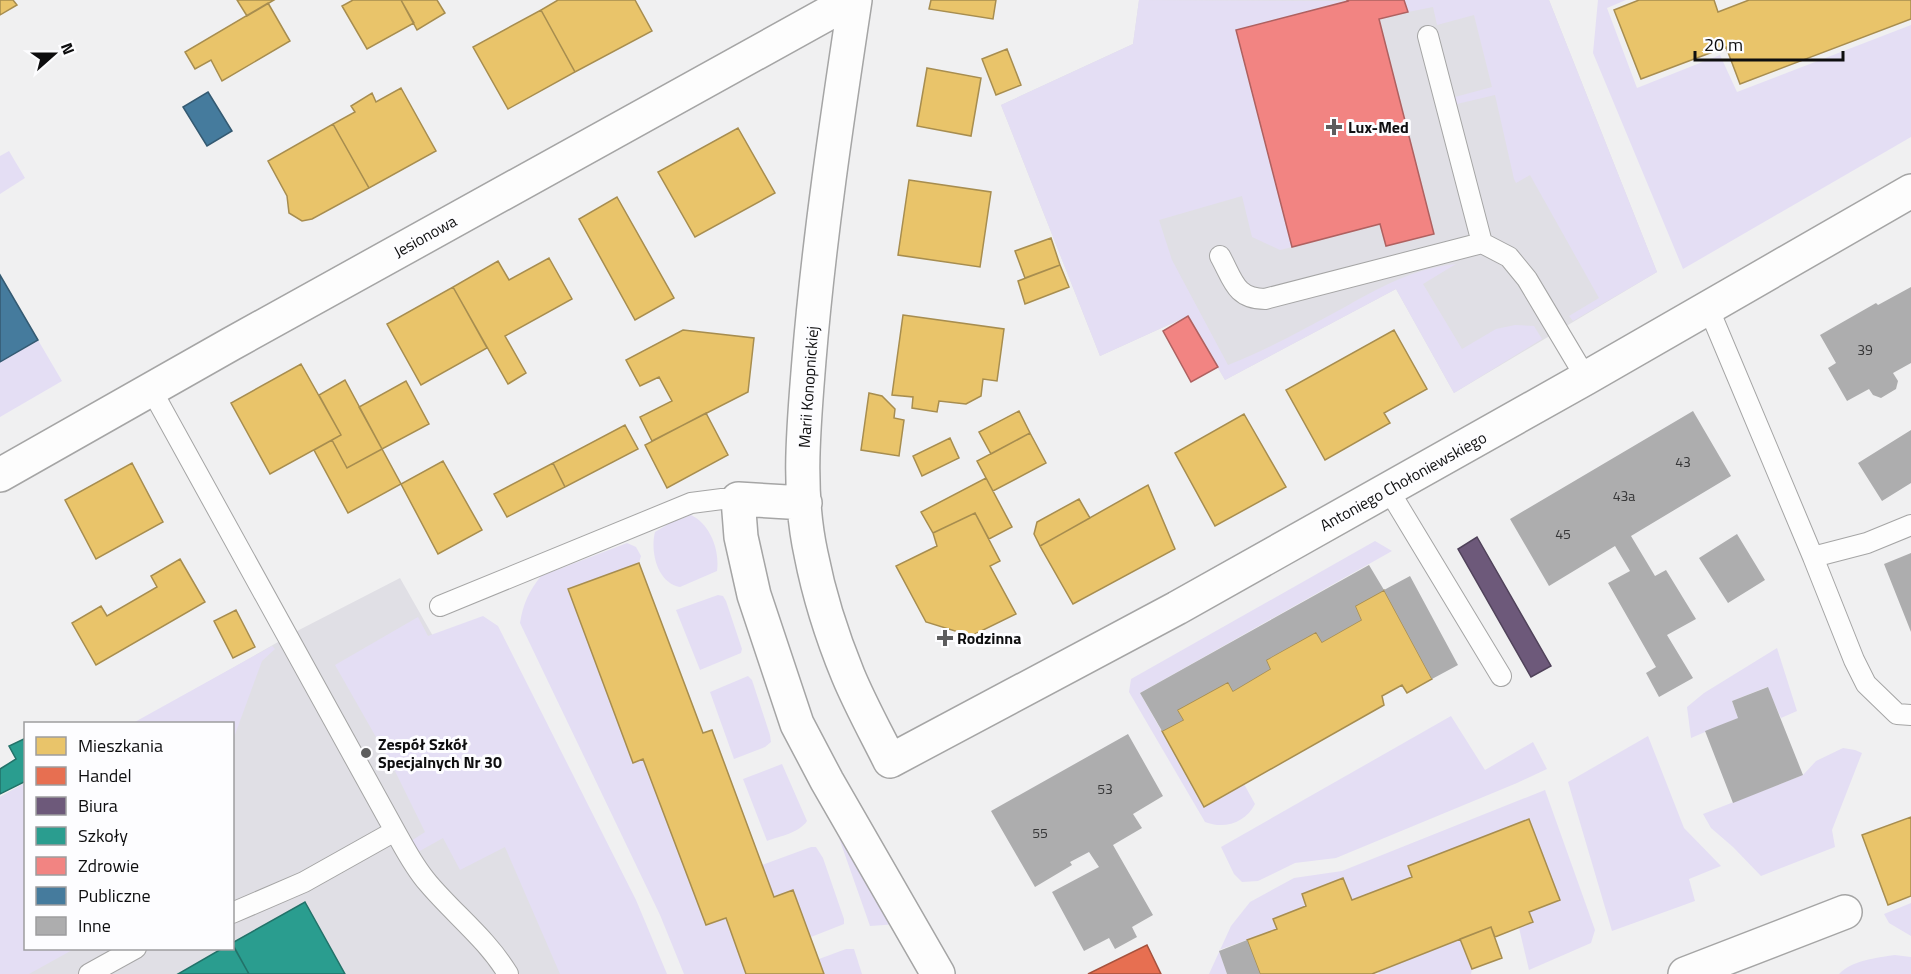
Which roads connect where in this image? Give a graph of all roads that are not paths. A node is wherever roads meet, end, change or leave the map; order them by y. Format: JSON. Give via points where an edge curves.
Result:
{"nodes":[{"id":1,"x":854,"y":0,"type":"edge"},
{"id":2,"x":1428,"y":36,"type":"dead end"},
{"id":3,"x":1911,"y":191,"type":"edge"},
{"id":4,"x":1482,"y":243,"type":"junction"},
{"id":5,"x":1220,"y":256,"type":"dead end"},
{"id":6,"x":1708,"y":307,"type":"junction"},
{"id":7,"x":1586,"y":378,"type":"junction"},
{"id":8,"x":151,"y":389,"type":"junction"},
{"id":9,"x":0,"y":475,"type":"edge"},
{"id":10,"x":1388,"y":489,"type":"junction"},
{"id":11,"x":738,"y":499,"type":"junction"},
{"id":12,"x":805,"y":503,"type":"junction"},
{"id":13,"x":1911,"y":525,"type":"edge"},
{"id":14,"x":1813,"y":557,"type":"junction"},
{"id":15,"x":440,"y":606,"type":"dead end"},
{"id":16,"x":1501,"y":676,"type":"dead end"},
{"id":17,"x":1911,"y":715,"type":"edge"},
{"id":18,"x":890,"y":761,"type":"joint"},
{"id":19,"x":395,"y":831,"type":"junction"},
{"id":20,"x":234,"y":912,"type":"edge"},
{"id":21,"x":1845,"y":912,"type":"dead end"},
{"id":22,"x":132,"y":950,"type":"edge"},
{"id":23,"x":89,"y":974,"type":"edge"},
{"id":24,"x":508,"y":974,"type":"edge"},
{"id":25,"x":938,"y":974,"type":"edge"},
{"id":26,"x":1685,"y":974,"type":"edge"}],
"edges":[{"from":1,"to":8,"type":"street","name":"Jesionowa"},
{"from":1,"to":12,"type":"street","name":"Marii Konopnickiej","via":[[814,306],[803,435]]},
{"from":2,"to":4,"type":"lane"},
{"from":3,"to":6,"type":"street","name":"Antoniego Chołoniewskiego"},
{"from":4,"to":5,"type":"lane","via":[[1265,299],[1252,299],[1239,291]]},
{"from":4,"to":7,"type":"lane","via":[[1509,257],[1527,279]]},
{"from":6,"to":7,"type":"street","name":"Antoniego Chołoniewskiego"},
{"from":6,"to":14,"type":"lane"},
{"from":7,"to":10,"type":"street","name":"Antoniego Chołoniewskiego"},
{"from":8,"to":9,"type":"street","name":"Jesionowa"},
{"from":8,"to":19,"type":"lane"},
{"from":10,"to":16,"type":"lane"},
{"from":10,"to":18,"type":"street","name":"Antoniego Chołoniewskiego"},
{"from":11,"to":12,"type":"street"},
{"from":11,"to":15,"type":"lane","via":[[691,503]]},
{"from":11,"to":25,"type":"street","via":[[741,537],[754,595],[797,724]]},
{"from":12,"to":18,"type":"street","name":"Marii Konopnickiej","via":[[810,552],[848,676]]},
{"from":13,"to":14,"type":"lane","via":[[1867,543]]},
{"from":14,"to":17,"type":"lane","via":[[1866,684],[1897,714]]},
{"from":19,"to":20,"type":"lane","via":[[304,882]]},
{"from":19,"to":24,"type":"lane","via":[[428,884],[497,956]]},
{"from":21,"to":26,"type":"street"},
{"from":22,"to":23,"type":"lane"}]}
